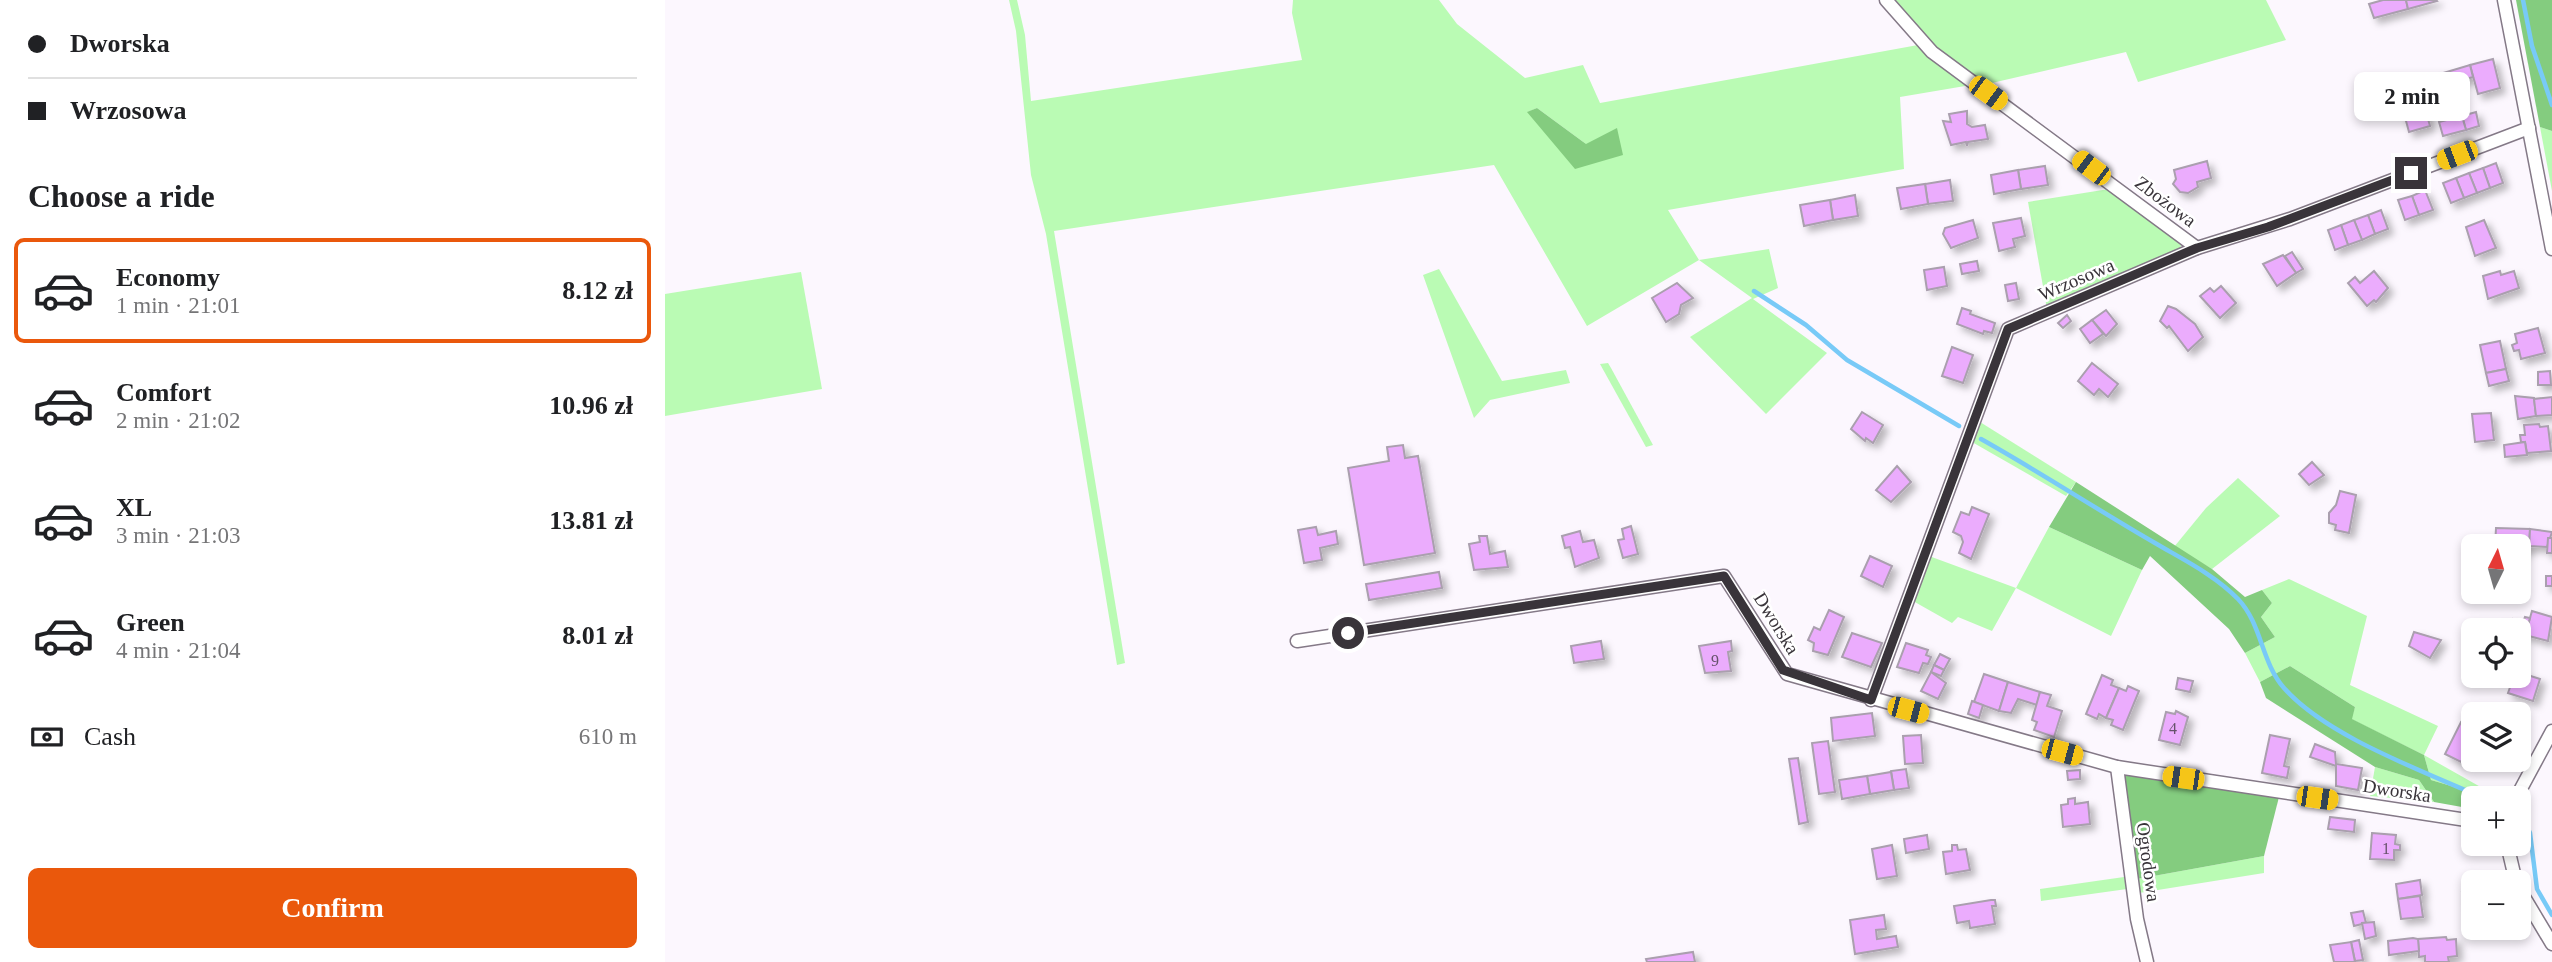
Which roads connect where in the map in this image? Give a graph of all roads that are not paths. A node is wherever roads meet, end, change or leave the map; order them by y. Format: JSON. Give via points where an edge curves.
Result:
{"nodes":[{"id":1,"x":1886,"y":0,"type":"edge"},
{"id":2,"x":2504,"y":0,"type":"edge"},
{"id":3,"x":2529,"y":128,"type":"junction"},
{"id":4,"x":2197,"y":248,"type":"junction"},
{"id":5,"x":2552,"y":249,"type":"edge"},
{"id":6,"x":1297,"y":641,"type":"dead end"},
{"id":7,"x":1871,"y":700,"type":"junction"},
{"id":8,"x":2552,"y":731,"type":"edge"},
{"id":9,"x":2117,"y":767,"type":"junction"},
{"id":10,"x":2522,"y":786,"type":"edge"},
{"id":11,"x":2461,"y":819,"type":"edge"},
{"id":12,"x":2531,"y":908,"type":"edge"},
{"id":13,"x":2552,"y":944,"type":"edge"},
{"id":14,"x":2147,"y":962,"type":"edge"}],
"edges":[{"from":1,"to":4,"type":"street","name":"Zbożowa","via":[[1932,52]]},
{"from":2,"to":3,"type":"street"},
{"from":3,"to":4,"type":"street","name":"Wrzosowa","via":[[2290,219]]},
{"from":3,"to":5,"type":"street"},
{"from":4,"to":7,"type":"street","name":"Wrzosowa","via":[[2008,329]]},
{"from":6,"to":7,"type":"street","name":"Dworska","via":[[1724,576],[1783,670]]},
{"from":7,"to":9,"type":"street","name":"Dworska"},
{"from":8,"to":10,"type":"street"},
{"from":9,"to":11,"type":"street","name":"Dworska"},
{"from":9,"to":14,"type":"street","name":"Ogrodowa"},
{"from":12,"to":13,"type":"street"}]}
